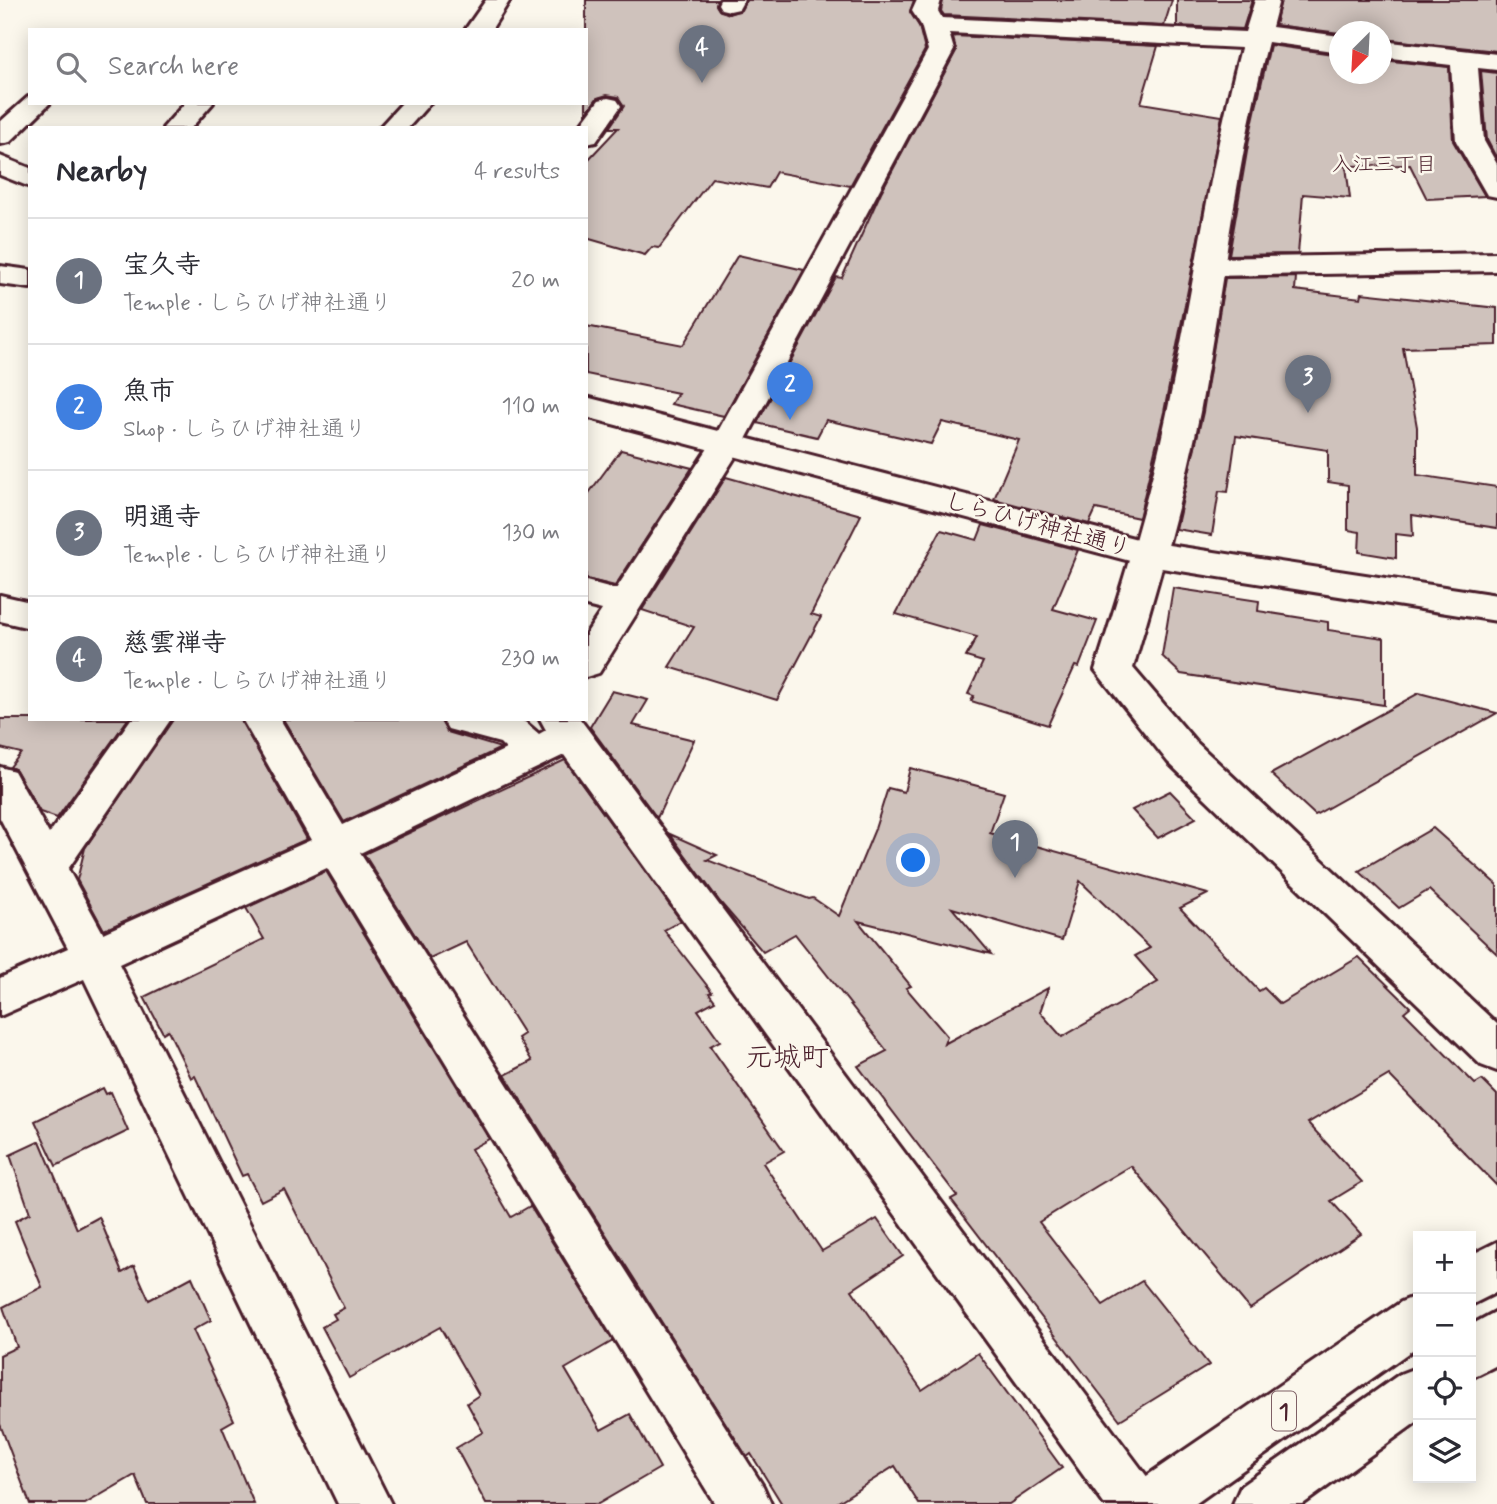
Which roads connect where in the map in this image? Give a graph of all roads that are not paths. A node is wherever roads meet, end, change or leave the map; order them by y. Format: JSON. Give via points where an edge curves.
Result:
{"nodes":[{"id":1,"x":498,"y":0,"type":"edge"},
{"id":2,"x":1267,"y":0,"type":"edge"},
{"id":3,"x":931,"y":12,"type":"edge"},
{"id":4,"x":479,"y":28,"type":"edge"},
{"id":5,"x":1256,"y":37,"type":"junction"},
{"id":6,"x":1329,"y":43,"type":"edge"},
{"id":7,"x":1392,"y":50,"type":"edge"},
{"id":8,"x":1464,"y":59,"type":"junction"},
{"id":9,"x":1497,"y":62,"type":"edge"},
{"id":10,"x":35,"y":105,"type":"edge"},
{"id":11,"x":198,"y":105,"type":"edge"},
{"id":12,"x":415,"y":105,"type":"edge"},
{"id":13,"x":608,"y":106,"type":"dead end"},
{"id":14,"x":178,"y":126,"type":"edge"},
{"id":15,"x":394,"y":126,"type":"edge"},
{"id":16,"x":588,"y":133,"type":"edge"},
{"id":17,"x":0,"y":136,"type":"edge"},
{"id":18,"x":0,"y":164,"type":"edge"},
{"id":19,"x":28,"y":178,"type":"edge"},
{"id":20,"x":1497,"y":189,"type":"edge"},
{"id":21,"x":1497,"y":262,"type":"edge"},
{"id":22,"x":1209,"y":267,"type":"junction"},
{"id":23,"x":0,"y":275,"type":"edge"},
{"id":24,"x":28,"y":279,"type":"edge"},
{"id":25,"x":588,"y":408,"type":"edge"},
{"id":26,"x":728,"y":443,"type":"junction"},
{"id":27,"x":1149,"y":554,"type":"junction"},
{"id":28,"x":588,"y":594,"type":"edge"},
{"id":29,"x":625,"y":604,"type":"junction"},
{"id":30,"x":0,"y":608,"type":"edge"},
{"id":31,"x":1497,"y":608,"type":"edge"},
{"id":32,"x":28,"y":615,"type":"edge"},
{"id":33,"x":588,"y":661,"type":"edge"},
{"id":34,"x":151,"y":721,"type":"edge"},
{"id":35,"x":262,"y":721,"type":"edge"},
{"id":36,"x":469,"y":721,"type":"edge"},
{"id":37,"x":555,"y":736,"type":"edge"},
{"id":38,"x":0,"y":782,"type":"edge"},
{"id":39,"x":335,"y":847,"type":"junction"},
{"id":40,"x":47,"y":868,"type":"junction"},
{"id":41,"x":93,"y":955,"type":"junction"},
{"id":42,"x":0,"y":998,"type":"edge"},
{"id":43,"x":1497,"y":1052,"type":"edge"},
{"id":44,"x":1497,"y":1264,"type":"edge"},
{"id":45,"x":1476,"y":1279,"type":"edge"},
{"id":46,"x":1413,"y":1321,"type":"edge"},
{"id":47,"x":1497,"y":1335,"type":"edge"},
{"id":48,"x":1476,"y":1350,"type":"edge"},
{"id":49,"x":1413,"y":1395,"type":"edge"},
{"id":50,"x":365,"y":1504,"type":"edge"},
{"id":51,"x":745,"y":1504,"type":"edge"},
{"id":52,"x":1136,"y":1504,"type":"edge"},
{"id":53,"x":1150,"y":1504,"type":"edge"},
{"id":54,"x":1259,"y":1504,"type":"edge"}],
"edges":[{"from":1,"to":4,"type":"main road"},
{"from":2,"to":5,"type":"main road"},
{"from":3,"to":5,"type":"main road","via":[[1084,33]]},
{"from":3,"to":26,"type":"main road","via":[[941,50]]},
{"from":5,"to":6,"type":"main road"},
{"from":5,"to":22,"type":"main road"},
{"from":7,"to":8,"type":"main road"},
{"from":8,"to":9,"type":"main road"},
{"from":8,"to":20,"type":"main road","via":[[1470,141]]},
{"from":10,"to":17,"type":"main road"},
{"from":11,"to":14,"type":"main road"},
{"from":12,"to":15,"type":"main road"},
{"from":13,"to":16,"type":"main road"},
{"from":18,"to":19,"type":"main road"},
{"from":21,"to":22,"type":"main road"},
{"from":22,"to":27,"type":"main road","via":[[1183,415]]},
{"from":23,"to":24,"type":"main road"},
{"from":25,"to":26,"type":"main road","name":"しらひげ神社通り"},
{"from":26,"to":27,"type":"main road","name":"しらひげ神社通り"},
{"from":26,"to":29,"type":"main road"},
{"from":27,"to":31,"type":"main road","name":"しらひげ神社通り"},
{"from":27,"to":43,"type":"main road","via":[[1114,670],[1182,752]]},
{"from":28,"to":29,"type":"main road"},
{"from":29,"to":33,"type":"main road"},
{"from":30,"to":32,"type":"main road"},
{"from":34,"to":40,"type":"main road"},
{"from":35,"to":39,"type":"main road"},
{"from":36,"to":37,"type":"main road"},
{"from":37,"to":39,"type":"main road"},
{"from":37,"to":52,"type":"main road"},
{"from":38,"to":40,"type":"main road"},
{"from":39,"to":41,"type":"main road"},
{"from":39,"to":51,"type":"main road"},
{"from":40,"to":41,"type":"main road"},
{"from":41,"to":42,"type":"main road"},
{"from":41,"to":50,"type":"main road"},
{"from":44,"to":45,"type":"main road"},
{"from":46,"to":53,"type":"main road","number":"1"},
{"from":47,"to":48,"type":"main road"},
{"from":49,"to":54,"type":"main road"}]}
